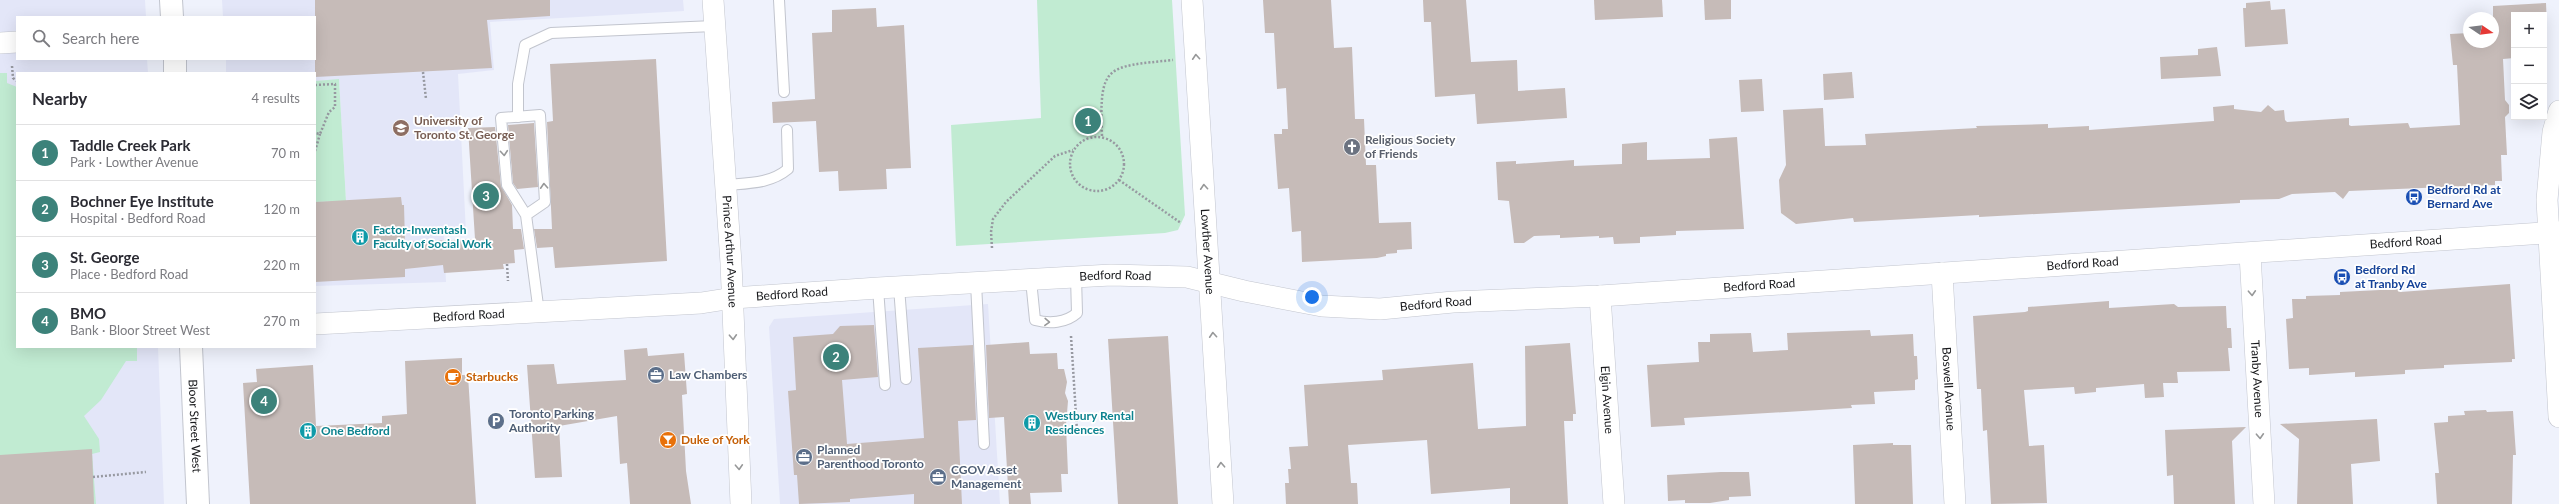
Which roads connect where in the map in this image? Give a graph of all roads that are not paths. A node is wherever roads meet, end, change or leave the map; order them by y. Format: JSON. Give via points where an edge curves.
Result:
{"nodes":[{"id":1,"x":171,"y":0,"type":"edge"},
{"id":2,"x":713,"y":0,"type":"edge"},
{"id":3,"x":779,"y":0,"type":"edge"},
{"id":4,"x":1192,"y":0,"type":"edge"},
{"id":5,"x":172,"y":16,"type":"edge"},
{"id":6,"x":714,"y":26,"type":"junction"},
{"id":7,"x":0,"y":43,"type":"edge"},
{"id":8,"x":15,"y":52,"type":"edge"},
{"id":9,"x":174,"y":60,"type":"edge"},
{"id":10,"x":175,"y":72,"type":"edge"},
{"id":11,"x":784,"y":92,"type":"dead end"},
{"id":12,"x":2559,"y":111,"type":"edge"},
{"id":13,"x":518,"y":117,"type":"junction"},
{"id":14,"x":787,"y":130,"type":"dead end"},
{"id":15,"x":726,"y":185,"type":"junction"},
{"id":16,"x":526,"y":215,"type":"junction"},
{"id":17,"x":2554,"y":232,"type":"edge"},
{"id":18,"x":2250,"y":254,"type":"junction"},
{"id":19,"x":1942,"y":273,"type":"junction"},
{"id":20,"x":1076,"y":277,"type":"junction"},
{"id":21,"x":1031,"y":280,"type":"junction"},
{"id":22,"x":1210,"y":282,"type":"junction"},
{"id":23,"x":976,"y":283,"type":"junction"},
{"id":24,"x":899,"y":287,"type":"junction"},
{"id":25,"x":878,"y":288,"type":"junction"},
{"id":26,"x":1600,"y":296,"type":"junction"},
{"id":27,"x":733,"y":298,"type":"junction"},
{"id":28,"x":539,"y":313,"type":"junction"},
{"id":29,"x":316,"y":324,"type":"edge"},
{"id":30,"x":191,"y":348,"type":"edge"},
{"id":31,"x":906,"y":379,"type":"dead end"},
{"id":32,"x":885,"y":385,"type":"dead end"},
{"id":33,"x":2559,"y":417,"type":"edge"},
{"id":34,"x":984,"y":444,"type":"dead end"},
{"id":35,"x":198,"y":504,"type":"edge"},
{"id":36,"x":741,"y":504,"type":"edge"},
{"id":37,"x":1223,"y":504,"type":"edge"},
{"id":38,"x":1614,"y":504,"type":"edge"},
{"id":39,"x":1955,"y":504,"type":"edge"},
{"id":40,"x":2264,"y":504,"type":"edge"}],
"edges":[{"from":1,"to":5,"type":"main road"},
{"from":2,"to":6,"type":"street","name":"Prince Arthur Avenue"},
{"from":3,"to":11,"type":"lane"},
{"from":22,"to":4,"type":"street","name":"Lowther Avenue","one_way":true},
{"from":6,"to":13,"type":"lane","via":[[551,33],[525,45],[518,84]]},
{"from":6,"to":15,"type":"street","name":"Prince Arthur Avenue"},
{"from":7,"to":8,"type":"street"},
{"from":9,"to":10,"type":"main road"},
{"from":12,"to":17,"type":"street","via":[[2553,132],[2547,200]]},
{"from":13,"to":16,"type":"lane","one_way":true,"via":[[501,118],[507,185]]},
{"from":16,"to":13,"type":"lane","one_way":true,"via":[[545,202],[540,115]]},
{"from":14,"to":15,"type":"lane","via":[[788,169],[777,178]]},
{"from":15,"to":27,"type":"street","name":"Prince Arthur Avenue"},
{"from":16,"to":28,"type":"lane"},
{"from":17,"to":18,"type":"street","name":"Bedford Road"},
{"from":17,"to":33,"type":"street"},
{"from":18,"to":19,"type":"street","name":"Bedford Road"},
{"from":18,"to":40,"type":"street","name":"Tranby Avenue","one_way":true},
{"from":19,"to":26,"type":"street","name":"Bedford Road"},
{"from":19,"to":39,"type":"street","name":"Boswell Avenue"},
{"from":20,"to":21,"type":"street","name":"Bedford Road"},
{"from":21,"to":20,"type":"lane","one_way":true,"via":[[1035,320],[1046,323],[1070,320],[1077,313]]},
{"from":20,"to":22,"type":"street","name":"Bedford Road","via":[[1187,277]]},
{"from":21,"to":23,"type":"street","name":"Bedford Road"},
{"from":22,"to":26,"type":"street","name":"Bedford Road","via":[[1322,306],[1380,309],[1453,302]]},
{"from":37,"to":22,"type":"street","name":"Lowther Avenue","one_way":true},
{"from":23,"to":24,"type":"street","name":"Bedford Road"},
{"from":23,"to":34,"type":"lane"},
{"from":24,"to":25,"type":"street","name":"Bedford Road"},
{"from":24,"to":31,"type":"lane"},
{"from":25,"to":27,"type":"street","name":"Bedford Road"},
{"from":25,"to":32,"type":"lane"},
{"from":26,"to":38,"type":"street","name":"Elgin Avenue"},
{"from":27,"to":28,"type":"street","name":"Bedford Road","via":[[701,303]]},
{"from":27,"to":36,"type":"street","name":"Prince Arthur Avenue","one_way":true},
{"from":28,"to":29,"type":"street","name":"Bedford Road"},
{"from":30,"to":35,"type":"main road","name":"Bloor Street West"}]}
